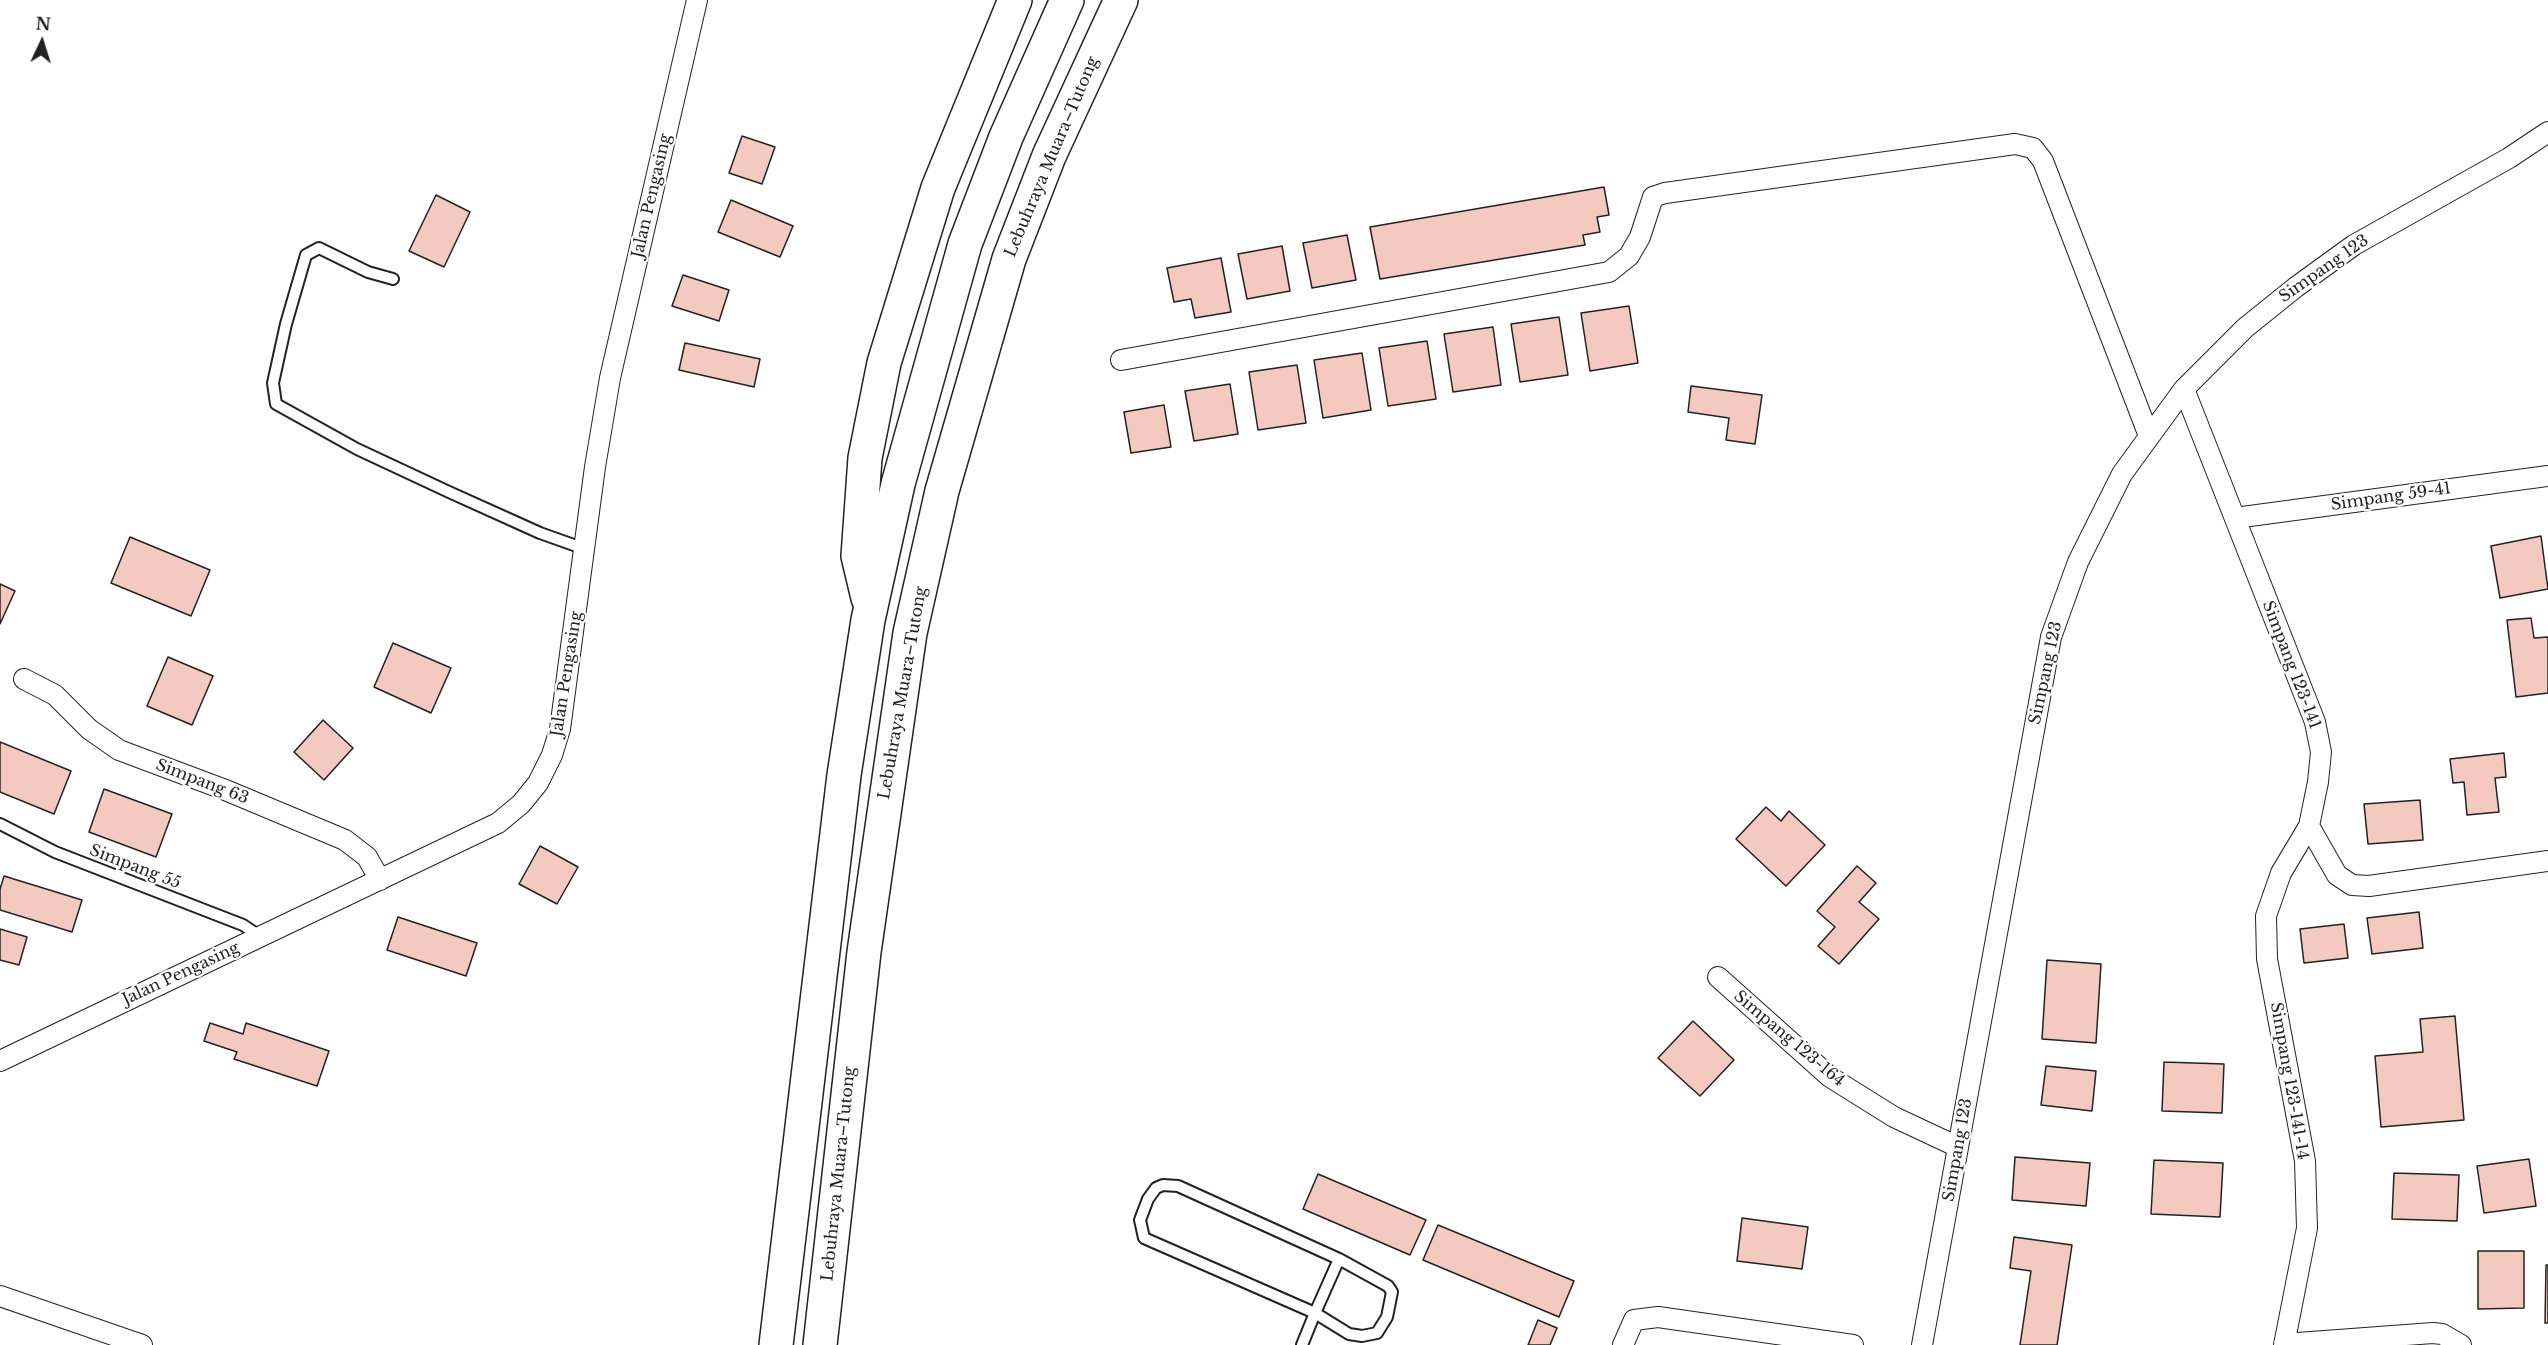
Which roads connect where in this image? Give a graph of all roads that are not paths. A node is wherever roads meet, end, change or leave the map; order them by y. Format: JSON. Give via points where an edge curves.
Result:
{"nodes":[{"id":1,"x":697,"y":0,"type":"edge"},
{"id":2,"x":1015,"y":0,"type":"edge"},
{"id":3,"x":1067,"y":0,"type":"edge"},
{"id":4,"x":1121,"y":0,"type":"edge"},
{"id":5,"x":2548,"y":132,"type":"edge"},
{"id":6,"x":2548,"y":140,"type":"edge"},
{"id":7,"x":2509,"y":158,"type":"junction"},
{"id":8,"x":393,"y":279,"type":"dead end"},
{"id":9,"x":1121,"y":360,"type":"dead end"},
{"id":10,"x":2184,"y":389,"type":"junction"},
{"id":11,"x":2149,"y":436,"type":"junction"},
{"id":12,"x":2548,"y":476,"type":"edge"},
{"id":13,"x":2235,"y":518,"type":"junction"},
{"id":14,"x":585,"y":549,"type":"junction"},
{"id":15,"x":870,"y":608,"type":"junction"},
{"id":16,"x":24,"y":679,"type":"dead end"},
{"id":17,"x":0,"y":824,"type":"edge"},
{"id":18,"x":2309,"y":825,"type":"junction"},
{"id":19,"x":2548,"y":861,"type":"edge"},
{"id":20,"x":380,"y":880,"type":"junction"},
{"id":21,"x":261,"y":937,"type":"junction"},
{"id":22,"x":1718,"y":977,"type":"dead end"},
{"id":23,"x":0,"y":1061,"type":"edge"},
{"id":24,"x":1958,"y":1148,"type":"junction"},
{"id":25,"x":1339,"y":1259,"type":"junction"},
{"id":26,"x":0,"y":1296,"type":"edge"},
{"id":27,"x":1315,"y":1313,"type":"junction"},
{"id":28,"x":2284,"y":1344,"type":"edge"},
{"id":29,"x":142,"y":1345,"type":"edge"},
{"id":30,"x":776,"y":1345,"type":"edge"},
{"id":31,"x":820,"y":1345,"type":"edge"},
{"id":32,"x":1302,"y":1345,"type":"edge"},
{"id":33,"x":1623,"y":1345,"type":"edge"},
{"id":34,"x":1853,"y":1345,"type":"edge"},
{"id":35,"x":1922,"y":1345,"type":"edge"},
{"id":36,"x":2461,"y":1345,"type":"edge"}],
"edges":[{"from":1,"to":14,"type":"street","name":"Jalan Pengasing","via":[[610,378]]},
{"from":2,"to":15,"type":"highway","via":[[938,188],[884,363],[865,458],[858,556]]},
{"from":3,"to":15,"type":"highway","via":[[1006,137],[965,244],[898,484]]},
{"from":4,"to":31,"type":"highway","name":"Lebuhraya Muara–Tutong","via":[[1049,156],[1009,259],[945,480],[912,622],[864,952]]},
{"from":5,"to":7,"type":"street","name":"Simpang 123"},
{"from":6,"to":7,"type":"street","name":"Simpang 123"},
{"from":7,"to":10,"type":"street","name":"Simpang 123","via":[[2354,245],[2245,328]]},
{"from":8,"to":14,"type":"lane","via":[[368,272],[319,248],[306,255],[273,383],[276,404],[357,449],[540,533]]},
{"from":9,"to":11,"type":"street","via":[[1609,272],[1629,256],[1653,198],[1665,193],[2015,144],[2033,148],[2043,161]]},
{"from":10,"to":11,"type":"street","name":"Simpang 123"},
{"from":10,"to":13,"type":"street","name":"Simpang 123-141"},
{"from":11,"to":24,"type":"street","name":"Simpang 123","via":[[2122,474],[2078,562],[2051,637]]},
{"from":12,"to":13,"type":"street","name":"Simpang 59-41"},
{"from":13,"to":18,"type":"street","name":"Simpang 123-141","via":[[2315,722],[2321,752]]},
{"from":14,"to":20,"type":"street","name":"Jalan Pengasing","via":[[560,729],[538,783],[498,823]]},
{"from":15,"to":30,"type":"highway","via":[[843,787]]},
{"from":16,"to":20,"type":"street","name":"Simpang 63","via":[[55,695],[89,729],[119,750],[345,840],[367,857]]},
{"from":17,"to":21,"type":"lane","name":"Simpang 55","via":[[55,852],[243,925]]},
{"from":18,"to":19,"type":"street","via":[[2337,875],[2352,885],[2369,886]]},
{"from":18,"to":28,"type":"street","name":"Simpang 123-141-14","via":[[2281,873],[2266,916],[2267,959],[2305,1161],[2307,1228]]},
{"from":20,"to":21,"type":"street","name":"Jalan Pengasing"},
{"from":21,"to":23,"type":"street","name":"Jalan Pengasing"},
{"from":22,"to":24,"type":"street","name":"Simpang 123-164","via":[[1830,1077],[1894,1117]]},
{"from":24,"to":35,"type":"street","name":"Simpang 123"},
{"from":25,"to":27,"type":"lane"},
{"from":25,"to":27,"type":"lane","via":[[1388,1286],[1392,1303],[1387,1317],[1377,1333],[1362,1336],[1349,1334]]},
{"from":25,"to":27,"type":"lane","via":[[1178,1186],[1163,1185],[1148,1198],[1140,1220],[1144,1238]]},
{"from":26,"to":29,"type":"street"},
{"from":27,"to":32,"type":"lane"},
{"from":28,"to":36,"type":"street","via":[[2433,1333]]},
{"from":33,"to":34,"type":"street","via":[[1634,1320],[1658,1317]]}]}
